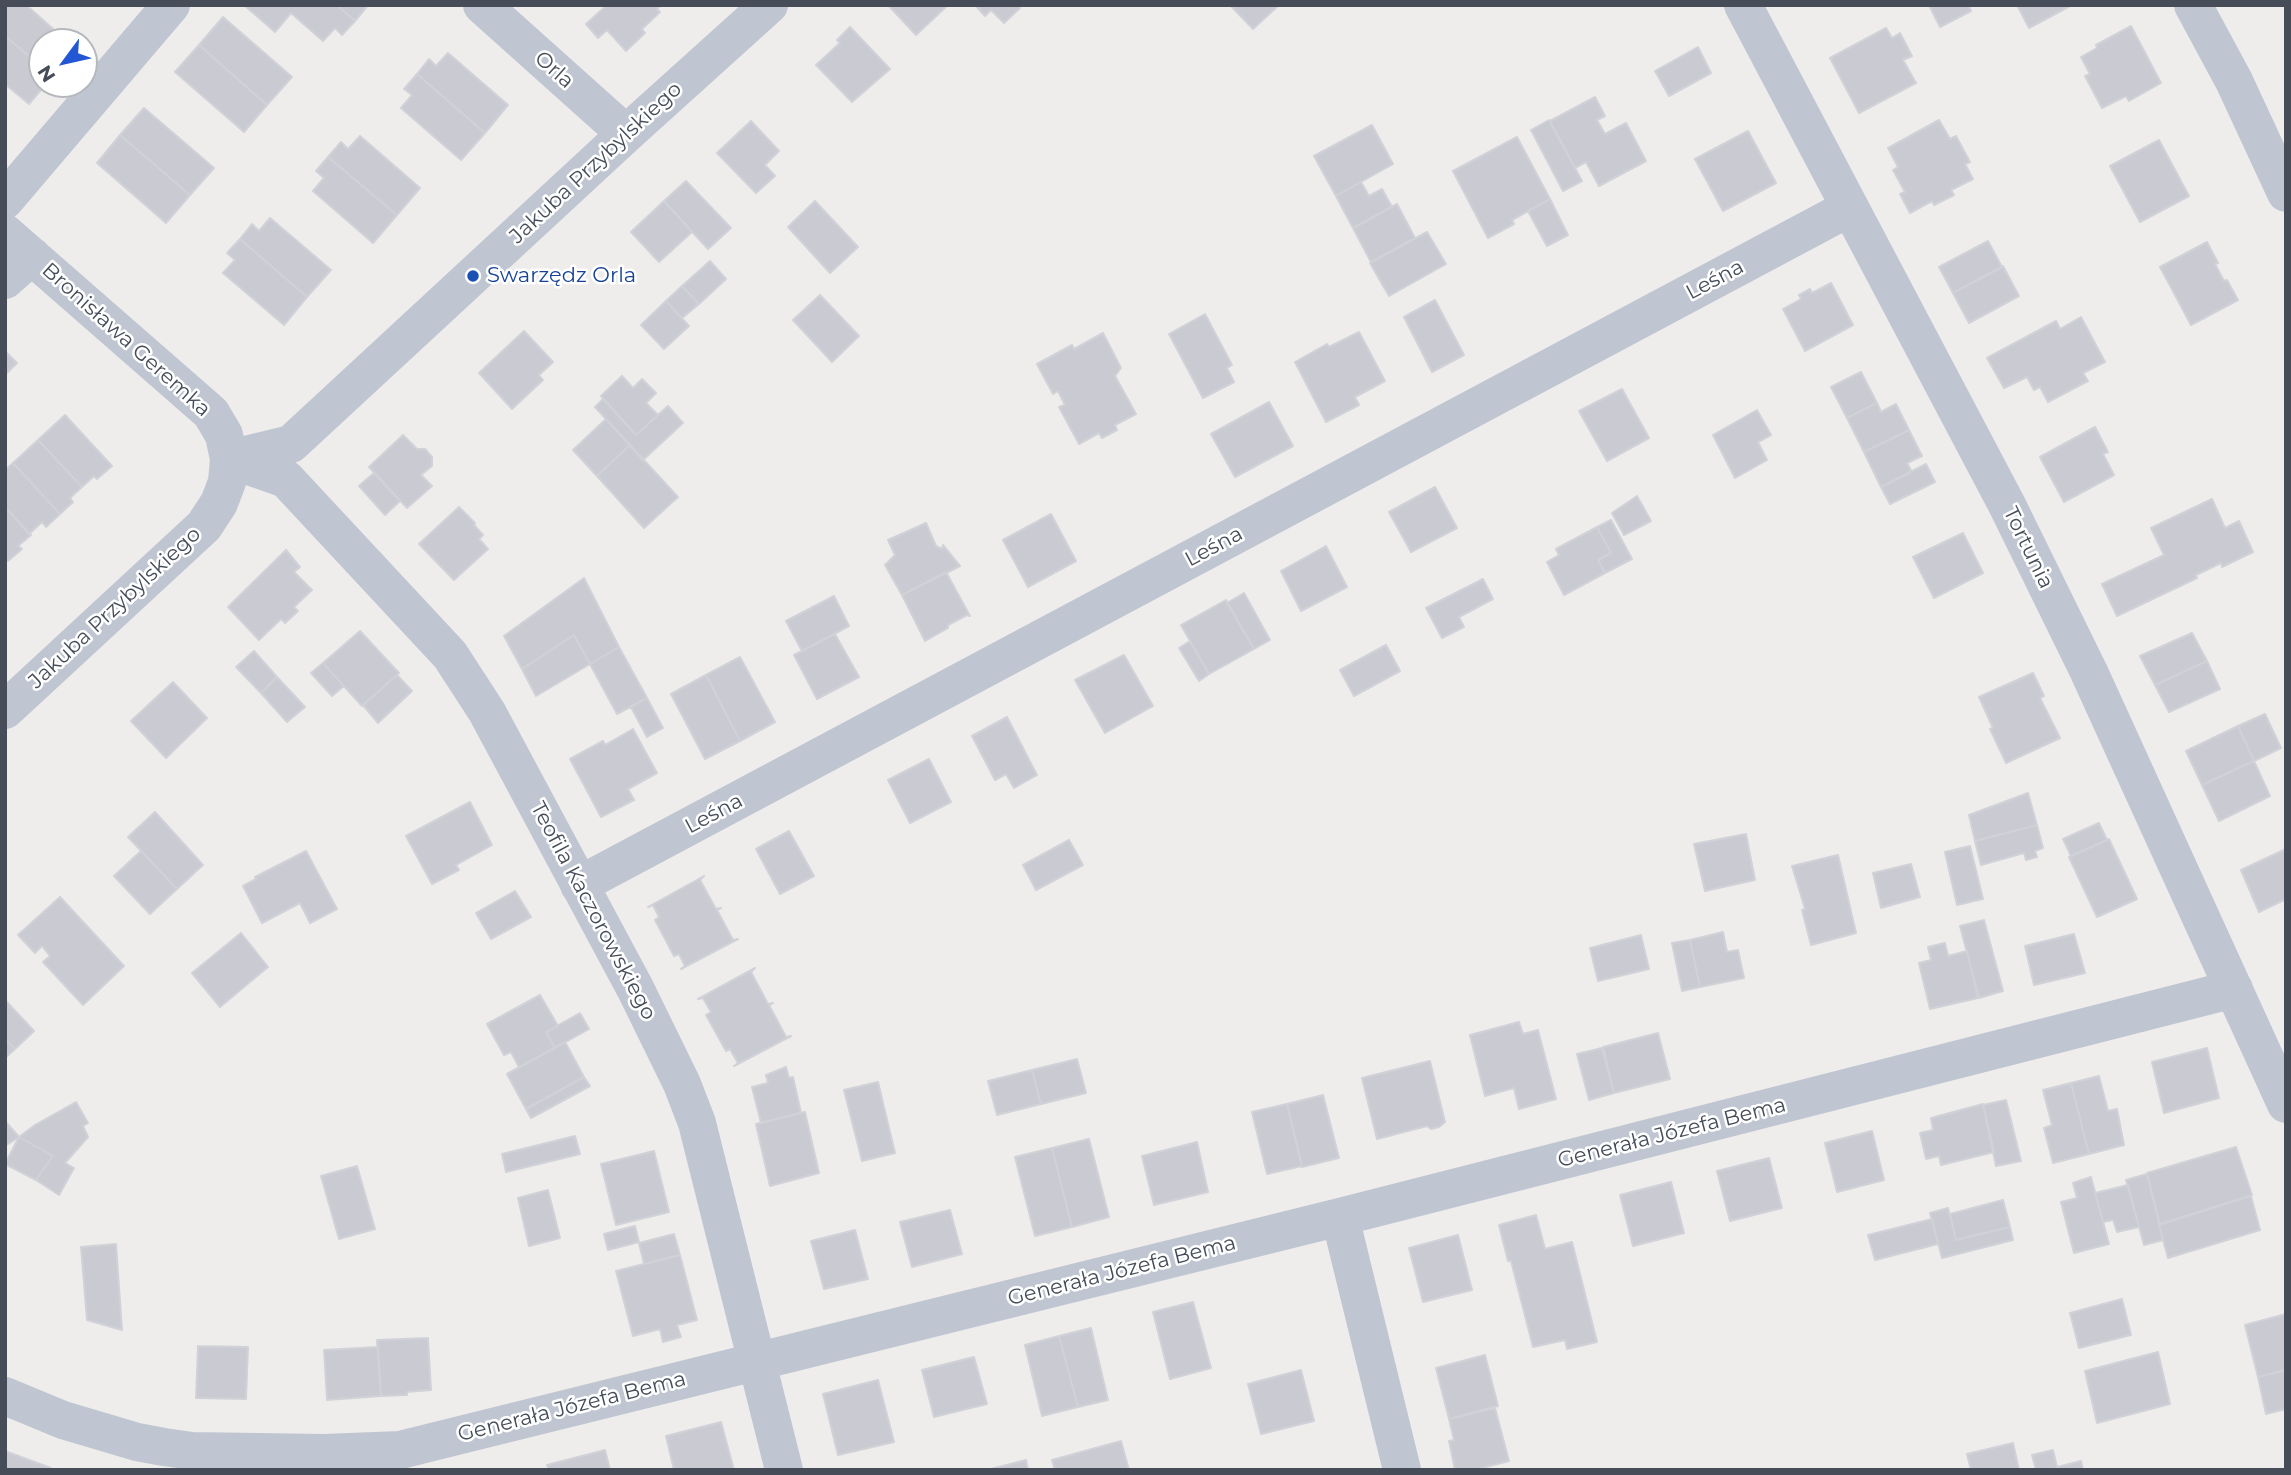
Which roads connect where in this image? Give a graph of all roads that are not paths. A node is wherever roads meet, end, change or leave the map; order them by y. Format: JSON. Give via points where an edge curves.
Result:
{"nodes":[{"id":1,"x":171,"y":5,"type":"edge"},
{"id":2,"x":482,"y":5,"type":"edge"},
{"id":3,"x":769,"y":5,"type":"edge"},
{"id":4,"x":1743,"y":5,"type":"edge"},
{"id":5,"x":2193,"y":5,"type":"edge"},
{"id":6,"x":626,"y":134,"type":"junction"},
{"id":7,"x":2286,"y":193,"type":"edge"},
{"id":8,"x":5,"y":200,"type":"edge"},
{"id":9,"x":1850,"y":208,"type":"junction"},
{"id":10,"x":14,"y":256,"type":"edge"},
{"id":11,"x":229,"y":459,"type":"junction"},
{"id":12,"x":5,"y":710,"type":"edge"},
{"id":13,"x":579,"y":886,"type":"junction"},
{"id":14,"x":2234,"y":989,"type":"junction"},
{"id":15,"x":2286,"y":1104,"type":"edge"},
{"id":16,"x":1340,"y":1217,"type":"junction"},
{"id":17,"x":757,"y":1362,"type":"junction"},
{"id":18,"x":5,"y":1396,"type":"edge"},
{"id":19,"x":784,"y":1470,"type":"edge"},
{"id":20,"x":1402,"y":1470,"type":"edge"}],
"edges":[{"from":1,"to":8,"type":"street"},
{"from":2,"to":6,"type":"street","name":"Orla"},
{"from":3,"to":6,"type":"street","name":"Jakuba Przybylskiego"},
{"from":4,"to":9,"type":"street","name":"Tortunia"},
{"from":5,"to":7,"type":"street"},
{"from":6,"to":11,"type":"street","name":"Jakuba Przybylskiego","via":[[291,444]]},
{"from":9,"to":13,"type":"street","name":"Leśna"},
{"from":9,"to":14,"type":"street","name":"Tortunia","via":[[2007,505]]},
{"from":10,"to":11,"type":"street","name":"Bronisława Geremka","via":[[211,413],[224,435]]},
{"from":11,"to":12,"type":"street","name":"Jakuba Przybylskiego","via":[[227,482],[204,526]]},
{"from":11,"to":13,"type":"street","name":"Teofila Kaczorowskiego","via":[[286,479],[450,655],[487,712]]},
{"from":13,"to":17,"type":"street","name":"Teofila Kaczorowskiego","via":[[648,1013],[697,1123]]},
{"from":14,"to":15,"type":"street","name":"Tortunia"},
{"from":14,"to":16,"type":"street","name":"Generała Józefa Bema"},
{"from":16,"to":17,"type":"street","name":"Generała Józefa Bema"},
{"from":16,"to":20,"type":"street"},
{"from":17,"to":18,"type":"street","name":"Generała Józefa Bema","via":[[400,1450],[192,1451],[137,1442],[63,1420]]},
{"from":17,"to":19,"type":"street","name":"Teofila Kaczorowskiego"}]}
